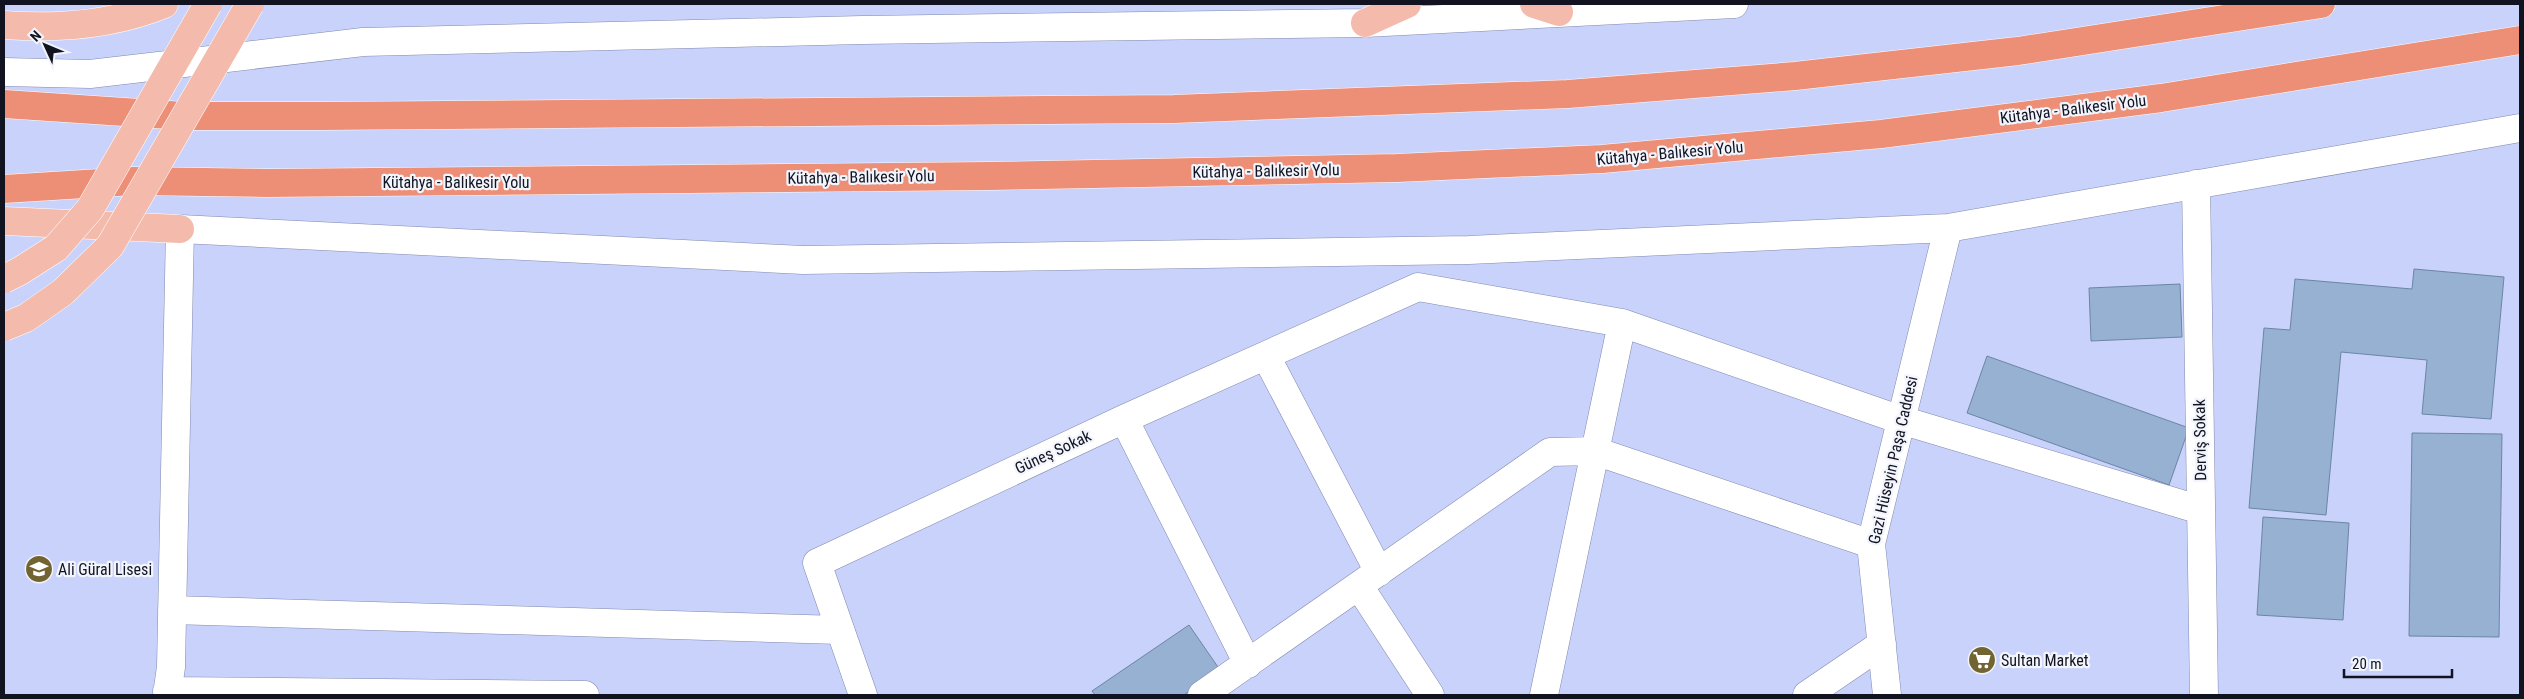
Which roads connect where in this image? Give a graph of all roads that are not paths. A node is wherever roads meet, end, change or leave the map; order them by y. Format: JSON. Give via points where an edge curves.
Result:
{"nodes":[{"id":1,"x":164,"y":4,"type":"edge"},
{"id":2,"x":208,"y":4,"type":"edge"},
{"id":3,"x":250,"y":4,"type":"edge"},
{"id":4,"x":1407,"y":4,"type":"edge"},
{"id":5,"x":1734,"y":4,"type":"edge"},
{"id":6,"x":2321,"y":4,"type":"edge"},
{"id":7,"x":1547,"y":8,"type":"edge"},
{"id":8,"x":1365,"y":23,"type":"junction"},
{"id":9,"x":4,"y":25,"type":"edge"},
{"id":10,"x":2520,"y":40,"type":"edge"},
{"id":11,"x":4,"y":72,"type":"edge"},
{"id":12,"x":4,"y":104,"type":"edge"},
{"id":13,"x":2520,"y":128,"type":"edge"},
{"id":14,"x":2196,"y":184,"type":"junction"},
{"id":15,"x":4,"y":189,"type":"edge"},
{"id":16,"x":4,"y":221,"type":"edge"},
{"id":17,"x":1948,"y":228,"type":"junction"},
{"id":18,"x":180,"y":229,"type":"junction"},
{"id":19,"x":4,"y":279,"type":"edge"},
{"id":20,"x":1622,"y":323,"type":"junction"},
{"id":21,"x":4,"y":328,"type":"edge"},
{"id":22,"x":1266,"y":356,"type":"junction"},
{"id":23,"x":1124,"y":419,"type":"junction"},
{"id":24,"x":1901,"y":420,"type":"junction"},
{"id":25,"x":1595,"y":451,"type":"junction"},
{"id":26,"x":2201,"y":510,"type":"junction"},
{"id":27,"x":1871,"y":544,"type":"junction"},
{"id":28,"x":1369,"y":579,"type":"junction"},
{"id":29,"x":172,"y":610,"type":"junction"},
{"id":30,"x":840,"y":630,"type":"junction"},
{"id":31,"x":1882,"y":644,"type":"junction"},
{"id":32,"x":1248,"y":664,"type":"junction"},
{"id":33,"x":1213,"y":692,"type":"edge"},
{"id":34,"x":167,"y":693,"type":"edge"},
{"id":35,"x":585,"y":695,"type":"edge"},
{"id":36,"x":863,"y":695,"type":"edge"},
{"id":37,"x":1430,"y":695,"type":"edge"},
{"id":38,"x":1544,"y":695,"type":"edge"},
{"id":39,"x":1807,"y":695,"type":"edge"},
{"id":40,"x":1887,"y":695,"type":"edge"},
{"id":41,"x":2204,"y":695,"type":"edge"}],
"edges":[{"from":1,"to":9,"type":"main road","via":[[76,26]]},
{"from":2,"to":19,"type":"main road","bridge":true,"via":[[90,208],[56,248]]},
{"from":3,"to":21,"type":"main road","bridge":true,"via":[[110,246],[63,292],[26,318]]},
{"from":4,"to":8,"type":"main road"},
{"from":5,"to":7,"type":"street"},
{"from":6,"to":12,"type":"highway","via":[[2018,51],[1794,76],[1568,94],[1174,109],[340,116],[184,116]]},
{"from":7,"to":8,"type":"street"},
{"from":8,"to":11,"type":"street","via":[[862,30],[364,42],[90,74]]},
{"from":10,"to":15,"type":"highway","name":"Kütahya - Balıkesir Yolu","via":[[2162,98],[1881,134],[1602,160],[1397,168],[1000,176],[287,183],[133,181]]},
{"from":13,"to":14,"type":"street"},
{"from":14,"to":17,"type":"street"},
{"from":14,"to":26,"type":"street","name":"Derviş Sokak"},
{"from":16,"to":18,"type":"main road"},
{"from":17,"to":18,"type":"street","via":[[1418,252],[803,260]]},
{"from":17,"to":24,"type":"street","name":"Gazi Hüseyin Paşa Caddesi"},
{"from":18,"to":29,"type":"street"},
{"from":20,"to":22,"type":"street","name":"Güneş Sokak","via":[[1418,287]]},
{"from":20,"to":24,"type":"street"},
{"from":20,"to":25,"type":"street"},
{"from":22,"to":23,"type":"street","name":"Güneş Sokak"},
{"from":22,"to":28,"type":"street"},
{"from":23,"to":30,"type":"street","name":"Güneş Sokak","via":[[817,563]]},
{"from":23,"to":32,"type":"street"},
{"from":24,"to":26,"type":"street"},
{"from":24,"to":27,"type":"street","name":"Gazi Hüseyin Paşa Caddesi"},
{"from":25,"to":27,"type":"street"},
{"from":25,"to":28,"type":"street","via":[[1550,452]]},
{"from":25,"to":38,"type":"street"},
{"from":26,"to":41,"type":"street","name":"Derviş Sokak"},
{"from":27,"to":31,"type":"street","name":"Gazi Hüseyin Paşa Caddesi"},
{"from":28,"to":32,"type":"street"},
{"from":28,"to":37,"type":"street"},
{"from":29,"to":30,"type":"street"},
{"from":29,"to":34,"type":"street"},
{"from":30,"to":36,"type":"street","name":"Güneş Sokak"},
{"from":31,"to":39,"type":"street"},
{"from":31,"to":40,"type":"street","name":"Gazi Hüseyin Paşa Caddesi"},
{"from":32,"to":33,"type":"street"},
{"from":34,"to":35,"type":"street"}]}
